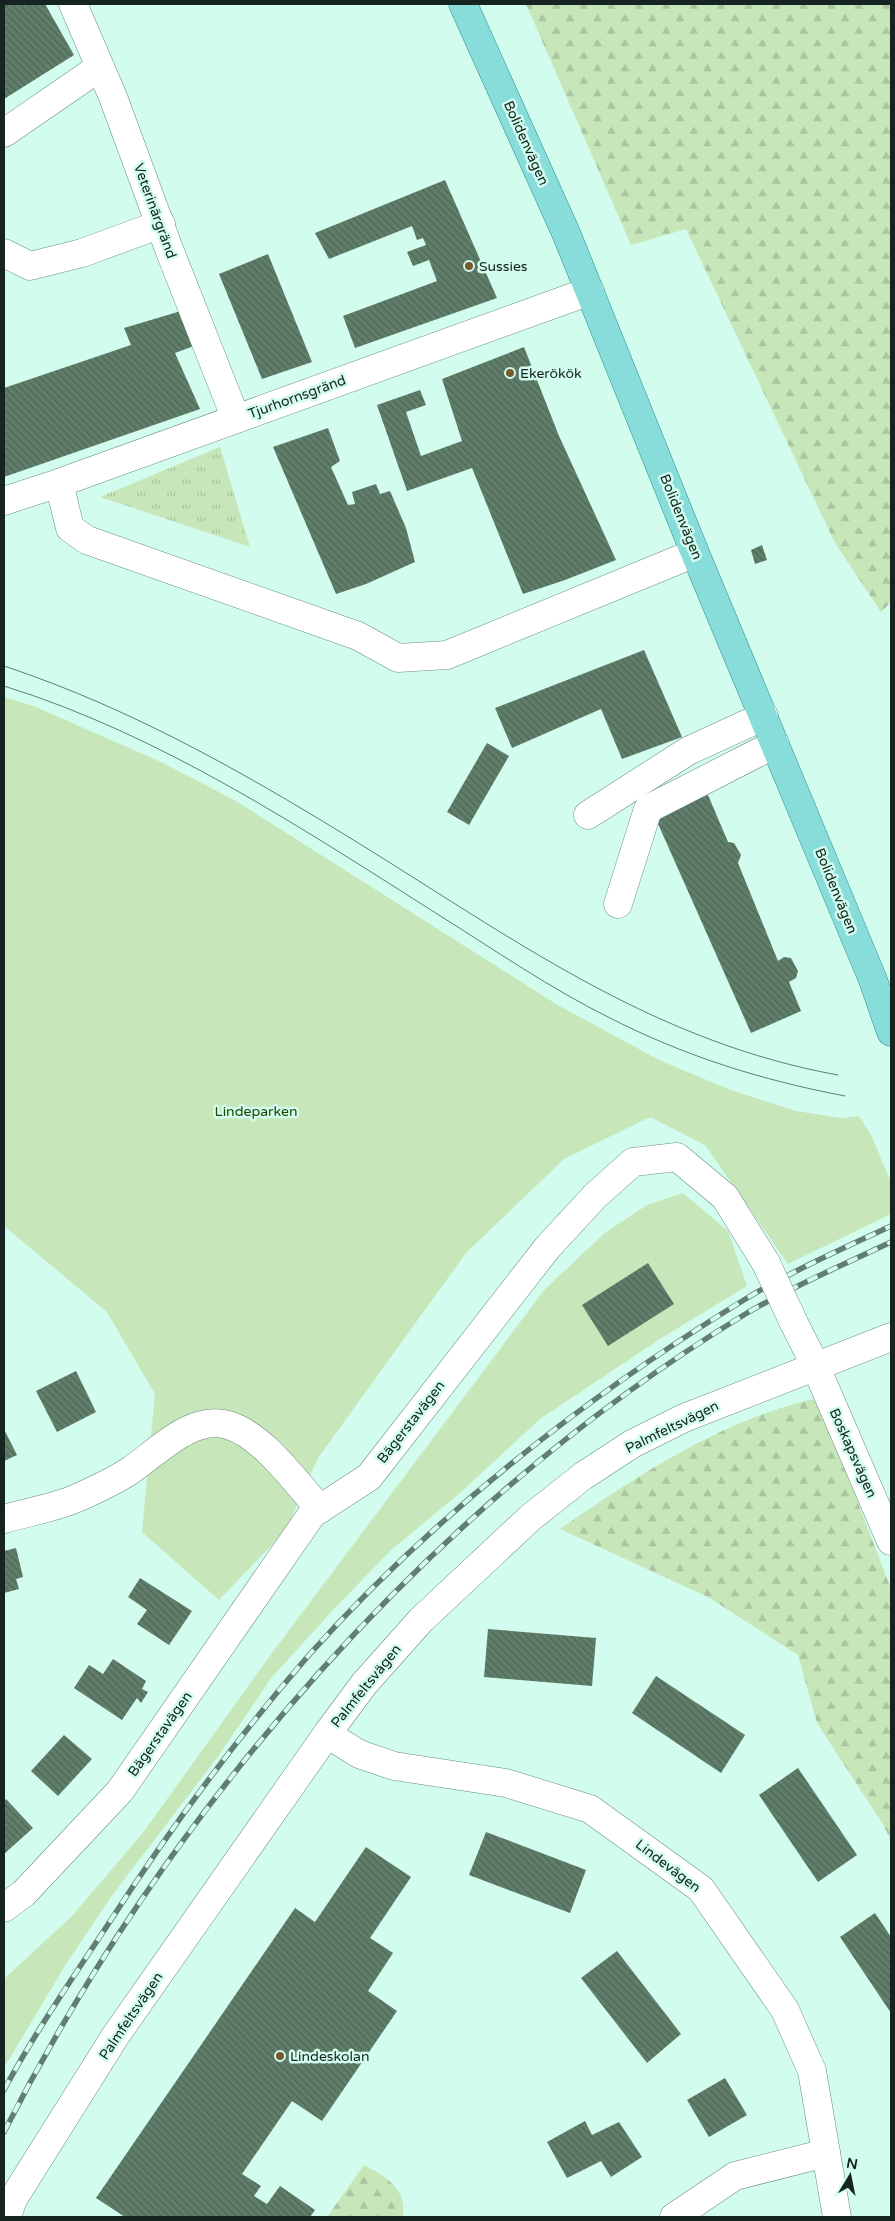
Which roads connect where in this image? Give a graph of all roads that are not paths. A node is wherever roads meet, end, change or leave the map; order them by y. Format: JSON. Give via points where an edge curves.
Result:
{"nodes":[{"id":1,"x":73,"y":4,"type":"edge"},
{"id":2,"x":464,"y":4,"type":"edge"},
{"id":3,"x":100,"y":67,"type":"junction"},
{"id":4,"x":4,"y":133,"type":"edge"},
{"id":5,"x":160,"y":224,"type":"junction"},
{"id":6,"x":4,"y":253,"type":"edge"},
{"id":7,"x":590,"y":291,"type":"junction"},
{"id":8,"x":236,"y":419,"type":"junction"},
{"id":9,"x":59,"y":483,"type":"junction"},
{"id":10,"x":4,"y":501,"type":"edge"},
{"id":11,"x":695,"y":553,"type":"junction"},
{"id":12,"x":764,"y":716,"type":"junction"},
{"id":13,"x":775,"y":744,"type":"junction"},
{"id":14,"x":588,"y":815,"type":"dead end"},
{"id":15,"x":618,"y":904,"type":"dead end"},
{"id":16,"x":891,"y":1032,"type":"edge"},
{"id":17,"x":891,"y":1337,"type":"edge"},
{"id":18,"x":815,"y":1365,"type":"junction"},
{"id":19,"x":320,"y":1509,"type":"junction"},
{"id":20,"x":4,"y":1519,"type":"edge"},
{"id":21,"x":891,"y":1541,"type":"edge"},
{"id":22,"x":327,"y":1734,"type":"junction"},
{"id":23,"x":4,"y":1908,"type":"edge"},
{"id":24,"x":826,"y":2153,"type":"junction"},
{"id":25,"x":6,"y":2217,"type":"edge"},
{"id":26,"x":674,"y":2217,"type":"edge"},
{"id":27,"x":837,"y":2217,"type":"edge"}],
"edges":[{"from":1,"to":3,"type":"street","name":"Veterinärgränd"},
{"from":2,"to":7,"type":"main road","name":"Bolidenvägen"},
{"from":3,"to":4,"type":"street"},
{"from":3,"to":5,"type":"street","name":"Veterinärgränd"},
{"from":5,"to":6,"type":"street","via":[[82,253],[30,266]]},
{"from":5,"to":8,"type":"street","name":"Veterinärgränd"},
{"from":7,"to":8,"type":"street","name":"Tjurhornsgränd"},
{"from":7,"to":11,"type":"main road","name":"Bolidenvägen"},
{"from":8,"to":9,"type":"street","name":"Tjurhornsgränd"},
{"from":9,"to":10,"type":"street","name":"Tjurhornsgränd"},
{"from":9,"to":11,"type":"street","via":[[70,528],[87,540],[358,636],[398,658],[447,656]]},
{"from":11,"to":12,"type":"main road","name":"Bolidenvägen"},
{"from":12,"to":13,"type":"main road","name":"Bolidenvägen"},
{"from":12,"to":14,"type":"street","via":[[688,751]]},
{"from":13,"to":15,"type":"street","via":[[648,809]]},
{"from":13,"to":16,"type":"main road","name":"Bolidenvägen","via":[[873,980]]},
{"from":17,"to":18,"type":"street","name":"Palmfeltsvägen"},
{"from":18,"to":19,"type":"street","name":"Bägerstavägen","bridge":true,"via":[[766,1263],[725,1197],[677,1157],[633,1162],[595,1196],[547,1248],[369,1477]]},
{"from":18,"to":21,"type":"street","name":"Boskapsvägen"},
{"from":18,"to":22,"type":"street","name":"Palmfeltsvägen","via":[[684,1418],[632,1444],[583,1476],[530,1518],[421,1620],[364,1684]]},
{"from":19,"to":20,"type":"street","via":[[278,1461],[251,1437],[229,1425],[212,1423],[183,1432],[130,1471],[75,1498]]},
{"from":19,"to":23,"type":"street","name":"Bägerstavägen","via":[[312,1514],[120,1791],[24,1893]]},
{"from":22,"to":24,"type":"street","name":"Lindevägen","via":[[359,1754],[394,1766],[506,1783],[590,1809],[701,1890],[785,2010],[812,2071]]},
{"from":22,"to":25,"type":"street","name":"Palmfeltsvägen","via":[[116,2036],[13,2199]]},
{"from":24,"to":26,"type":"street","via":[[735,2176]]},
{"from":24,"to":27,"type":"street","name":"Lindevägen"}]}
